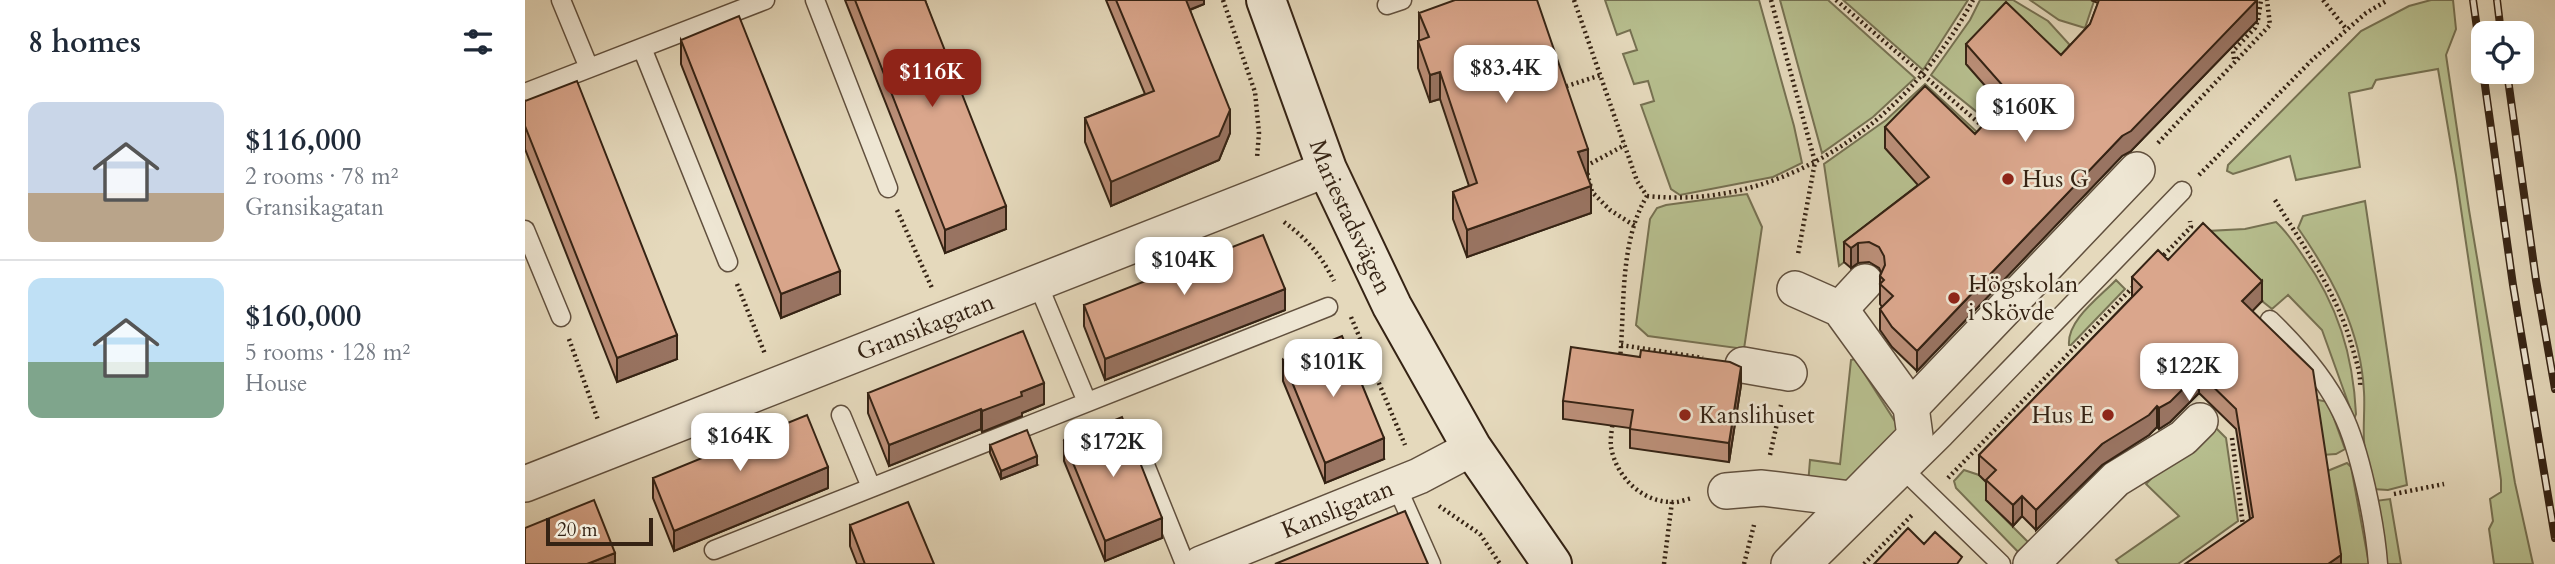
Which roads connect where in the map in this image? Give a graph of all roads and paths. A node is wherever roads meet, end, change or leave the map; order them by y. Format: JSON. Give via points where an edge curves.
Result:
{"nodes":[{"id":1,"x":561,"y":0,"type":"edge"},
{"id":2,"x":765,"y":0,"type":"edge"},
{"id":3,"x":815,"y":0,"type":"edge"},
{"id":4,"x":1223,"y":0,"type":"edge"},
{"id":5,"x":1266,"y":0,"type":"edge"},
{"id":6,"x":1574,"y":0,"type":"edge"},
{"id":7,"x":1771,"y":0,"type":"edge"},
{"id":8,"x":1836,"y":0,"type":"edge"},
{"id":9,"x":1973,"y":0,"type":"edge"},
{"id":10,"x":2261,"y":0,"type":"edge"},
{"id":11,"x":2267,"y":0,"type":"edge"},
{"id":12,"x":2323,"y":0,"type":"edge"},
{"id":13,"x":2388,"y":0,"type":"edge"},
{"id":14,"x":2249,"y":17,"type":"edge"},
{"id":15,"x":2258,"y":20,"type":"junction"},
{"id":16,"x":2347,"y":30,"type":"junction"},
{"id":17,"x":642,"y":48,"type":"junction"},
{"id":18,"x":2234,"y":60,"type":"junction"},
{"id":19,"x":589,"y":68,"type":"junction"},
{"id":20,"x":1601,"y":75,"type":"junction"},
{"id":21,"x":1924,"y":75,"type":"junction"},
{"id":22,"x":1557,"y":89,"type":"edge"},
{"id":23,"x":525,"y":93,"type":"edge"},
{"id":24,"x":1993,"y":135,"type":"edge"},
{"id":25,"x":1625,"y":145,"type":"junction"},
{"id":26,"x":1582,"y":153,"type":"edge"},
{"id":27,"x":1815,"y":162,"type":"junction"},
{"id":28,"x":1256,"y":166,"type":"dead end"},
{"id":29,"x":1586,"y":166,"type":"junction"},
{"id":30,"x":1327,"y":169,"type":"junction"},
{"id":31,"x":2137,"y":170,"type":"joint"},
{"id":32,"x":888,"y":188,"type":"joint"},
{"id":33,"x":2182,"y":191,"type":"junction"},
{"id":34,"x":1647,"y":196,"type":"junction"},
{"id":35,"x":2275,"y":200,"type":"dead end"},
{"id":36,"x":1278,"y":219,"type":"dead end"},
{"id":37,"x":1635,"y":226,"type":"junction"},
{"id":38,"x":2191,"y":227,"type":"junction"},
{"id":39,"x":525,"y":230,"type":"edge"},
{"id":40,"x":2200,"y":234,"type":"edge"},
{"id":41,"x":2158,"y":261,"type":"edge"},
{"id":42,"x":728,"y":262,"type":"joint"},
{"id":43,"x":2141,"y":279,"type":"edge"},
{"id":44,"x":1037,"y":282,"type":"junction"},
{"id":45,"x":1865,"y":282,"type":"dead end"},
{"id":46,"x":1335,"y":283,"type":"dead end"},
{"id":47,"x":1795,"y":289,"type":"dead end"},
{"id":48,"x":935,"y":295,"type":"dead end"},
{"id":49,"x":1328,"y":306,"type":"dead end"},
{"id":50,"x":1346,"y":307,"type":"dead end"},
{"id":51,"x":1840,"y":309,"type":"junction"},
{"id":52,"x":561,"y":317,"type":"joint"},
{"id":53,"x":2270,"y":320,"type":"dead end"},
{"id":54,"x":1621,"y":345,"type":"junction"},
{"id":55,"x":768,"y":361,"type":"dead end"},
{"id":56,"x":1743,"y":365,"type":"joint"},
{"id":57,"x":1619,"y":369,"type":"edge"},
{"id":58,"x":1789,"y":373,"type":"dead end"},
{"id":59,"x":2360,"y":392,"type":"dead end"},
{"id":60,"x":1087,"y":402,"type":"junction"},
{"id":61,"x":1911,"y":407,"type":"junction"},
{"id":62,"x":1615,"y":408,"type":"edge"},
{"id":63,"x":842,"y":415,"type":"dead end"},
{"id":64,"x":601,"y":427,"type":"dead end"},
{"id":65,"x":2215,"y":427,"type":"joint"},
{"id":66,"x":1133,"y":435,"type":"dead end"},
{"id":67,"x":1472,"y":448,"type":"junction"},
{"id":68,"x":1407,"y":451,"type":"dead end"},
{"id":69,"x":1907,"y":473,"type":"junction"},
{"id":70,"x":525,"y":484,"type":"edge"},
{"id":71,"x":2444,"y":484,"type":"dead end"},
{"id":72,"x":1396,"y":485,"type":"junction"},
{"id":73,"x":871,"y":487,"type":"junction"},
{"id":74,"x":1725,"y":491,"type":"joint"},
{"id":75,"x":2365,"y":493,"type":"junction"},
{"id":76,"x":1931,"y":496,"type":"junction"},
{"id":77,"x":1856,"y":500,"type":"junction"},
{"id":78,"x":1431,"y":502,"type":"dead end"},
{"id":79,"x":1672,"y":502,"type":"junction"},
{"id":80,"x":2251,"y":523,"type":"edge"},
{"id":81,"x":2244,"y":525,"type":"junction"},
{"id":82,"x":2238,"y":529,"type":"edge"},
{"id":83,"x":714,"y":550,"type":"dead end"},
{"id":84,"x":1198,"y":564,"type":"edge"},
{"id":85,"x":1431,"y":564,"type":"edge"},
{"id":86,"x":1500,"y":564,"type":"edge"},
{"id":87,"x":1552,"y":564,"type":"edge"},
{"id":88,"x":1664,"y":564,"type":"edge"},
{"id":89,"x":1789,"y":564,"type":"edge"},
{"id":90,"x":1815,"y":564,"type":"edge"},
{"id":91,"x":1864,"y":564,"type":"edge"},
{"id":92,"x":2001,"y":564,"type":"edge"},
{"id":93,"x":2031,"y":564,"type":"edge"},
{"id":94,"x":2378,"y":564,"type":"edge"}],
"edges":[{"from":1,"to":19,"type":"lane"},
{"from":2,"to":17,"type":"lane"},
{"from":3,"to":32,"type":"lane"},
{"from":4,"to":28,"type":"path","via":[[1255,92]]},
{"from":5,"to":30,"type":"street","name":"Mariestadsvägen"},
{"from":6,"to":20,"type":"path"},
{"from":7,"to":27,"type":"path"},
{"from":8,"to":21,"type":"path"},
{"from":9,"to":21,"type":"path"},
{"from":10,"to":15,"type":"path"},
{"from":11,"to":18,"type":"path","via":[[2270,25]]},
{"from":12,"to":16,"type":"path"},
{"from":13,"to":16,"type":"path"},
{"from":14,"to":15,"type":"path"},
{"from":15,"to":18,"type":"path","via":[[2233,51]]},
{"from":16,"to":33,"type":"path"},
{"from":17,"to":19,"type":"lane"},
{"from":17,"to":42,"type":"lane"},
{"from":18,"to":31,"type":"path"},
{"from":19,"to":23,"type":"lane"},
{"from":20,"to":22,"type":"path"},
{"from":20,"to":25,"type":"path"},
{"from":21,"to":24,"type":"path"},
{"from":21,"to":27,"type":"path","via":[[1888,110]]},
{"from":25,"to":29,"type":"path"},
{"from":25,"to":34,"type":"path"},
{"from":26,"to":29,"type":"path"},
{"from":27,"to":34,"type":"path","via":[[1765,184],[1674,199]]},
{"from":29,"to":37,"type":"path","via":[[1592,192]]},
{"from":30,"to":44,"type":"street","name":"Gransikagatan"},
{"from":30,"to":67,"type":"street","name":"Mariestadsvägen","via":[[1392,306]]},
{"from":31,"to":61,"type":"street"},
{"from":32,"to":48,"type":"path"},
{"from":33,"to":38,"type":"path"},
{"from":33,"to":69,"type":"lane"},
{"from":34,"to":37,"type":"path"},
{"from":35,"to":59,"type":"path","via":[[2329,286],[2347,329],[2361,378]]},
{"from":36,"to":46,"type":"path","via":[[1304,236],[1323,258]]},
{"from":37,"to":54,"type":"path"},
{"from":38,"to":40,"type":"path"},
{"from":38,"to":41,"type":"path"},
{"from":39,"to":52,"type":"lane"},
{"from":42,"to":55,"type":"path"},
{"from":43,"to":76,"type":"path"},
{"from":44,"to":60,"type":"lane"},
{"from":44,"to":70,"type":"street","name":"Gransikagatan"},
{"from":45,"to":51,"type":"street"},
{"from":47,"to":51,"type":"street"},
{"from":49,"to":60,"type":"lane"},
{"from":50,"to":68,"type":"path"},
{"from":51,"to":61,"type":"street"},
{"from":52,"to":64,"type":"path"},
{"from":53,"to":75,"type":"lane","via":[[2319,375],[2343,414]]},
{"from":54,"to":56,"type":"path"},
{"from":54,"to":57,"type":"path"},
{"from":56,"to":58,"type":"street"},
{"from":60,"to":73,"type":"lane"},
{"from":61,"to":77,"type":"street","via":[[1915,436]]},
{"from":62,"to":79,"type":"path","via":[[1611,445],[1616,465],[1628,484],[1650,497]]},
{"from":63,"to":73,"type":"lane"},
{"from":65,"to":81,"type":"path"},
{"from":65,"to":93,"type":"street","via":[[2183,438],[2116,479]]},
{"from":66,"to":84,"type":"lane"},
{"from":67,"to":72,"type":"street","name":"Kansligatan"},
{"from":67,"to":87,"type":"street","name":"Mariestadsvägen"},
{"from":69,"to":76,"type":"lane"},
{"from":69,"to":90,"type":"lane"},
{"from":71,"to":75,"type":"path","via":[[2389,495]]},
{"from":72,"to":84,"type":"street","name":"Kansligatan"},
{"from":72,"to":85,"type":"lane"},
{"from":73,"to":83,"type":"lane"},
{"from":74,"to":77,"type":"street","via":[[1762,488]]},
{"from":74,"to":79,"type":"path"},
{"from":75,"to":94,"type":"lane"},
{"from":76,"to":91,"type":"path"},
{"from":76,"to":92,"type":"lane"},
{"from":77,"to":89,"type":"street"},
{"from":78,"to":86,"type":"path","via":[[1481,534]]},
{"from":79,"to":88,"type":"path"},
{"from":80,"to":81,"type":"path"},
{"from":81,"to":82,"type":"path"}]}
